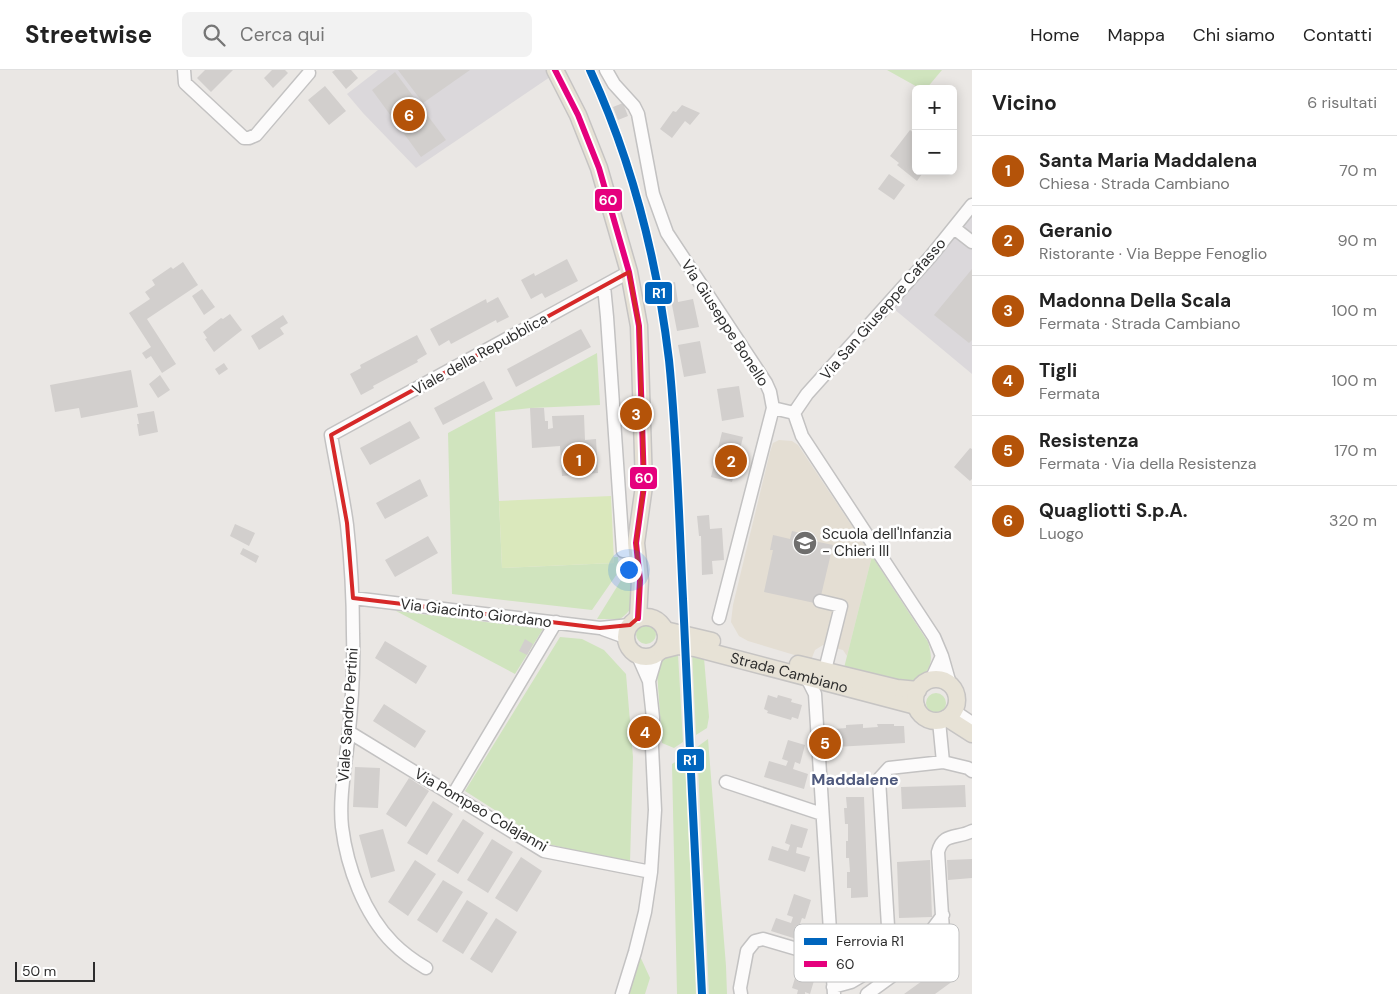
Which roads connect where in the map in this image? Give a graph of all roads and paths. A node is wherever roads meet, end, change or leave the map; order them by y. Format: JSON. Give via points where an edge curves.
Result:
{"nodes":[{"id":1,"x":184,"y":70,"type":"edge"},
{"id":2,"x":555,"y":70,"type":"edge"},
{"id":3,"x":606,"y":70,"type":"edge"},
{"id":4,"x":309,"y":73,"type":"dead end"},
{"id":5,"x":972,"y":205,"type":"edge"},
{"id":6,"x":954,"y":228,"type":"junction"},
{"id":7,"x":972,"y":242,"type":"edge"},
{"id":8,"x":629,"y":272,"type":"junction"},
{"id":9,"x":604,"y":286,"type":"junction"},
{"id":10,"x":774,"y":408,"type":"junction"},
{"id":11,"x":794,"y":413,"type":"junction"},
{"id":12,"x":331,"y":435,"type":"joint"},
{"id":13,"x":637,"y":550,"type":"junction"},
{"id":14,"x":353,"y":598,"type":"junction"},
{"id":15,"x":820,"y":601,"type":"dead end"},
{"id":16,"x":719,"y":618,"type":"dead end"},
{"id":17,"x":556,"y":622,"type":"junction"},
{"id":18,"x":642,"y":626,"type":"junction"},
{"id":19,"x":660,"y":652,"type":"junction"},
{"id":20,"x":638,"y":656,"type":"junction"},
{"id":21,"x":942,"y":656,"type":"junction"},
{"id":22,"x":826,"y":670,"type":"junction"},
{"id":23,"x":803,"y":676,"type":"junction"},
{"id":24,"x":649,"y":681,"type":"junction"},
{"id":25,"x":838,"y":686,"type":"junction"},
{"id":26,"x":953,"y":690,"type":"junction"},
{"id":27,"x":922,"y":692,"type":"junction"},
{"id":28,"x":815,"y":694,"type":"junction"},
{"id":29,"x":972,"y":706,"type":"edge"},
{"id":30,"x":946,"y":717,"type":"junction"},
{"id":31,"x":972,"y":723,"type":"edge"},
{"id":32,"x":349,"y":732,"type":"junction"},
{"id":33,"x":972,"y":734,"type":"edge"},
{"id":34,"x":943,"y":762,"type":"junction"},
{"id":35,"x":972,"y":771,"type":"edge"},
{"id":36,"x":726,"y":782,"type":"dead end"},
{"id":37,"x":453,"y":795,"type":"junction"},
{"id":38,"x":822,"y":814,"type":"junction"},
{"id":39,"x":972,"y":831,"type":"edge"},
{"id":40,"x":650,"y":872,"type":"junction"},
{"id":41,"x":943,"y":915,"type":"junction"},
{"id":42,"x":829,"y":924,"type":"edge"},
{"id":43,"x":888,"y":924,"type":"edge"},
{"id":44,"x":936,"y":924,"type":"edge"},
{"id":45,"x":943,"y":924,"type":"edge"},
{"id":46,"x":794,"y":948,"type":"edge"},
{"id":47,"x":426,"y":968,"type":"dead end"},
{"id":48,"x":851,"y":982,"type":"edge"},
{"id":49,"x":884,"y":982,"type":"edge"},
{"id":50,"x":834,"y":991,"type":"edge"},
{"id":51,"x":622,"y":994,"type":"edge"},
{"id":52,"x":741,"y":994,"type":"edge"},
{"id":53,"x":867,"y":994,"type":"edge"}],
"edges":[{"from":1,"to":4,"type":"street","via":[[185,83],[244,138],[256,135]]},
{"from":2,"to":8,"type":"main road","via":[[590,143],[610,200]]},
{"from":3,"to":10,"type":"street","name":"Via Giuseppe Bonello","via":[[638,114],[651,185],[667,232],[766,383]]},
{"from":5,"to":6,"type":"street","name":"Via San Giuseppe Cafasso"},
{"from":6,"to":7,"type":"street"},
{"from":6,"to":11,"type":"street","name":"Via San Giuseppe Cafasso","via":[[807,394]]},
{"from":8,"to":9,"type":"street","name":"Viale della Repubblica"},
{"from":8,"to":13,"type":"main road","via":[[639,326],[644,446],[644,486]]},
{"from":9,"to":12,"type":"street","name":"Viale della Repubblica"},
{"from":9,"to":13,"type":"street","via":[[623,551]]},
{"from":10,"to":11,"type":"street"},
{"from":10,"to":16,"type":"street"},
{"from":11,"to":21,"type":"street","via":[[802,436],[934,637]]},
{"from":12,"to":14,"type":"street","name":"Viale Sandro Pertini","via":[[347,523]]},
{"from":13,"to":18,"type":"main road"},
{"from":14,"to":17,"type":"street","name":"Via Giacinto Giordano"},
{"from":14,"to":32,"type":"street","name":"Viale Sandro Pertini"},
{"from":15,"to":22,"type":"street","via":[[841,606]]},
{"from":17,"to":18,"type":"street","name":"Via Giacinto Giordano","via":[[600,628]]},
{"from":17,"to":37,"type":"street"},
{"from":18,"to":19,"type":"main road","via":[[666,643]]},
{"from":18,"to":20,"type":"main road","via":[[629,649]]},
{"from":18,"to":22,"type":"main road","name":"Strada Cambiano"},
{"from":19,"to":20,"type":"main road","name":"Strada Cambiano","via":[[644,658]]},
{"from":19,"to":23,"type":"main road","name":"Strada Cambiano","via":[[678,646],[695,648]]},
{"from":19,"to":24,"type":"street"},
{"from":20,"to":24,"type":"street"},
{"from":21,"to":26,"type":"street"},
{"from":21,"to":27,"type":"street"},
{"from":22,"to":27,"type":"main road","name":"Strada Cambiano"},
{"from":23,"to":25,"type":"main road","name":"Strada Cambiano"},
{"from":23,"to":28,"type":"street"},
{"from":24,"to":40,"type":"street","via":[[655,794]]},
{"from":25,"to":27,"type":"main road","name":"Strada Cambiano"},
{"from":25,"to":28,"type":"street"},
{"from":26,"to":27,"type":"main road","via":[[941,680]]},
{"from":26,"to":29,"type":"main road"},
{"from":26,"to":30,"type":"main road","via":[[957,701]]},
{"from":27,"to":30,"type":"main road","via":[[919,711],[927,719]]},
{"from":28,"to":38,"type":"street"},
{"from":30,"to":31,"type":"street"},
{"from":30,"to":33,"type":"main road"},
{"from":30,"to":34,"type":"street"},
{"from":32,"to":37,"type":"street","name":"Via Pompeo Colajanni"},
{"from":32,"to":47,"type":"street","name":"Viale Sandro Pertini","via":[[342,810],[345,843],[353,874],[382,932],[400,950]]},
{"from":34,"to":35,"type":"street"},
{"from":34,"to":43,"type":"street","via":[[889,768],[880,779]]},
{"from":36,"to":38,"type":"street"},
{"from":37,"to":40,"type":"street","name":"Via Pompeo Colajanni","via":[[544,851]]},
{"from":38,"to":42,"type":"street"},
{"from":39,"to":41,"type":"street","via":[[946,838],[940,844]]},
{"from":40,"to":51,"type":"street","via":[[645,912]]},
{"from":41,"to":44,"type":"street"},
{"from":41,"to":45,"type":"street"},
{"from":46,"to":52,"type":"street","via":[[763,939],[755,941],[747,951]]},
{"from":48,"to":50,"type":"street"},
{"from":49,"to":53,"type":"street"}]}
